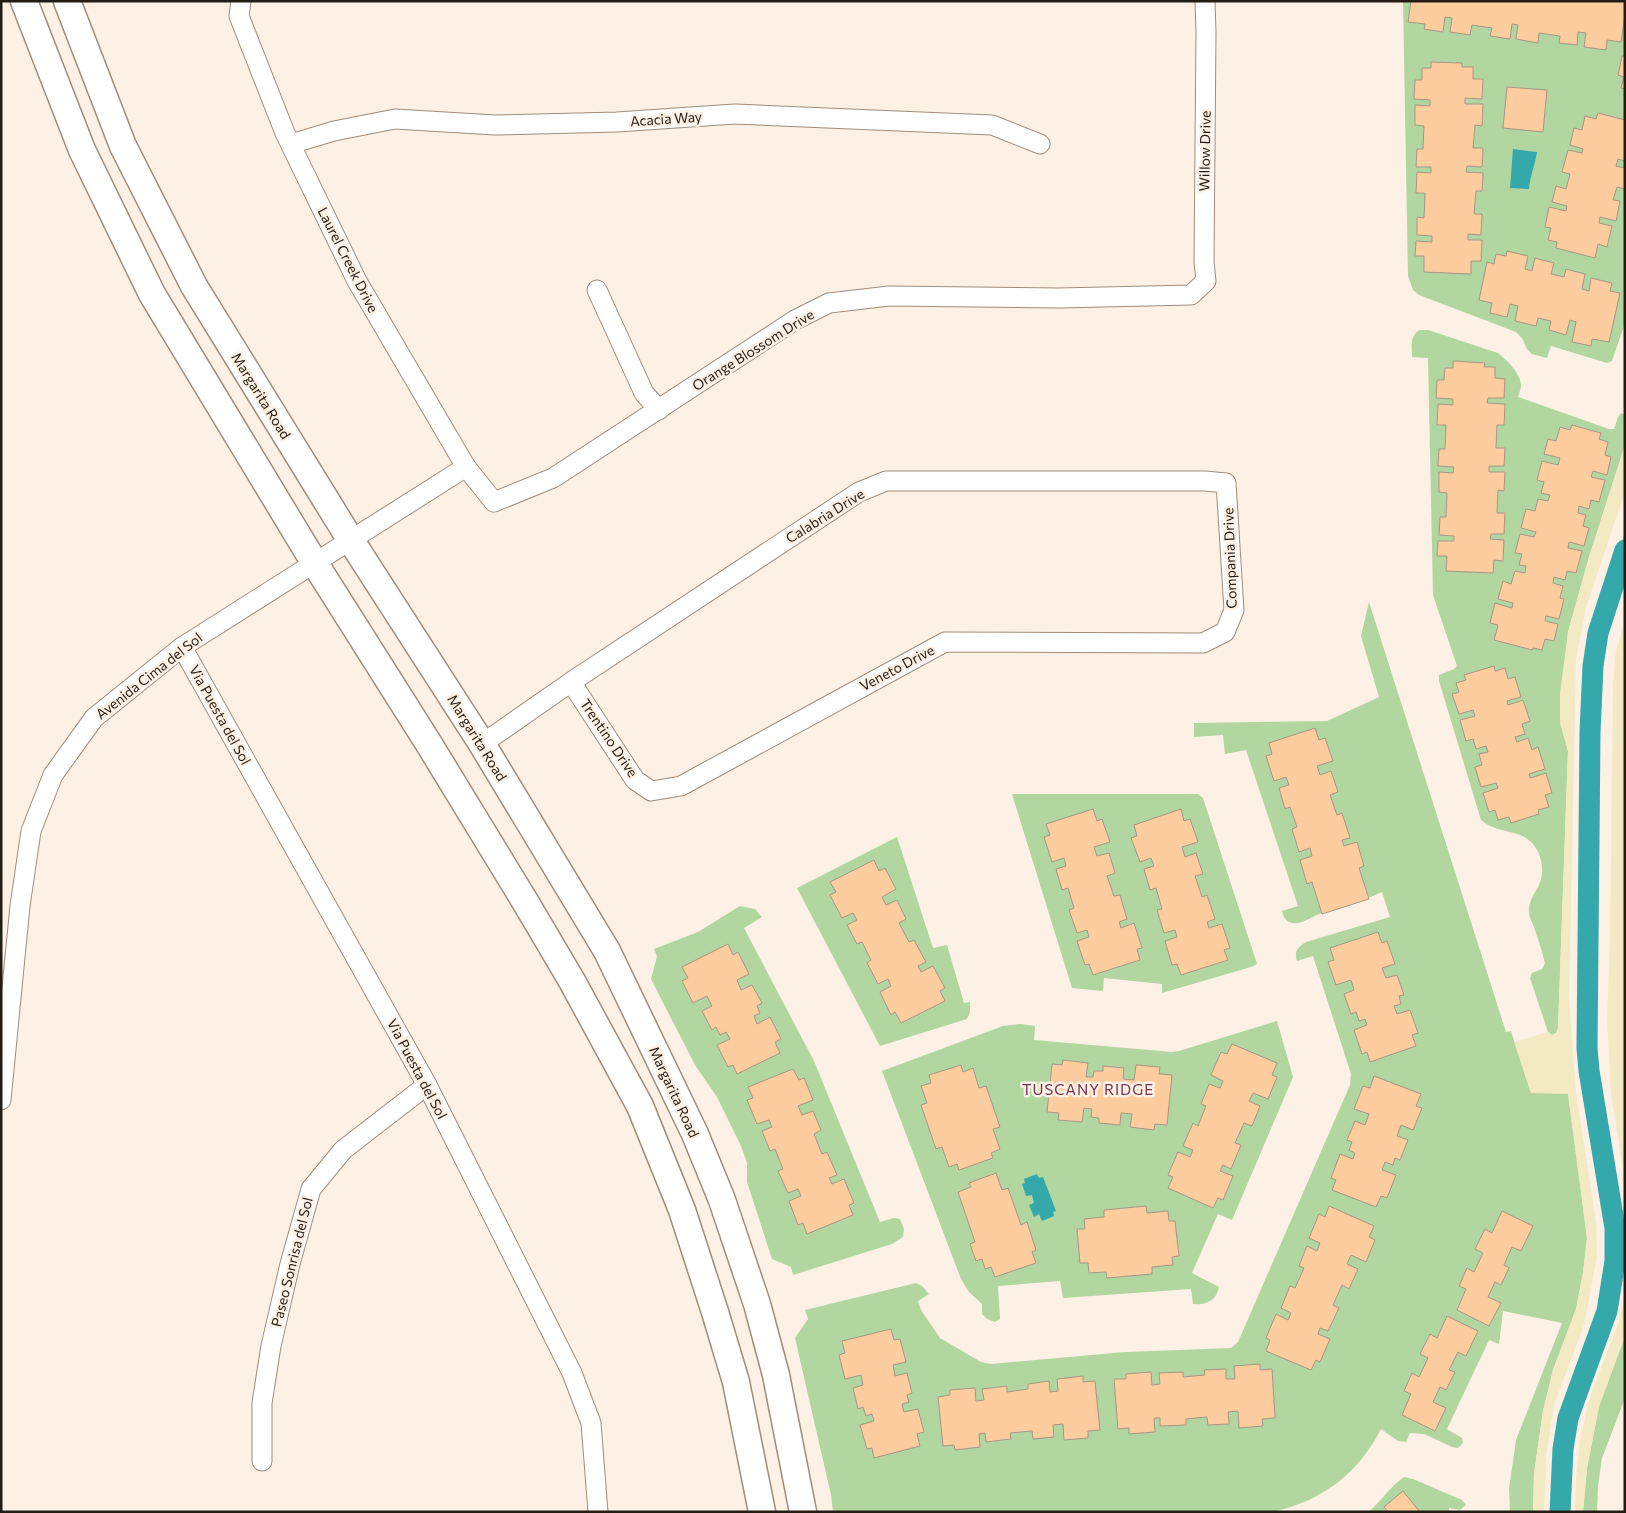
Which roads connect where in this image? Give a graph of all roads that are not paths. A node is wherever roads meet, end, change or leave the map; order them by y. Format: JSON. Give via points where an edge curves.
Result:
{"nodes":[{"id":1,"x":24,"y":1,"type":"edge"},
{"id":2,"x":67,"y":1,"type":"edge"},
{"id":3,"x":241,"y":1,"type":"edge"},
{"id":4,"x":1205,"y":1,"type":"edge"},
{"id":5,"x":291,"y":144,"type":"junction"},
{"id":6,"x":1040,"y":144,"type":"dead end"},
{"id":7,"x":597,"y":290,"type":"dead end"},
{"id":8,"x":1191,"y":295,"type":"joint"},
{"id":9,"x":659,"y":410,"type":"junction"},
{"id":10,"x":466,"y":467,"type":"junction"},
{"id":11,"x":1226,"y":483,"type":"joint"},
{"id":12,"x":494,"y":502,"type":"joint"},
{"id":13,"x":350,"y":539,"type":"junction"},
{"id":14,"x":314,"y":562,"type":"junction"},
{"id":15,"x":1224,"y":632,"type":"joint"},
{"id":16,"x":182,"y":647,"type":"junction"},
{"id":17,"x":571,"y":682,"type":"junction"},
{"id":18,"x":482,"y":744,"type":"junction"},
{"id":19,"x":651,"y":791,"type":"joint"},
{"id":20,"x":427,"y":1085,"type":"junction"},
{"id":21,"x":1,"y":1100,"type":"edge"},
{"id":22,"x":262,"y":1461,"type":"dead end"},
{"id":23,"x":598,"y":1512,"type":"edge"},
{"id":24,"x":762,"y":1512,"type":"edge"},
{"id":25,"x":803,"y":1512,"type":"edge"}],
"edges":[{"from":1,"to":14,"type":"main road","via":[[82,150],[152,294]]},
{"from":2,"to":13,"type":"main road","name":"Margarita Road","via":[[123,146],[194,286]]},
{"from":3,"to":5,"type":"street","name":"Laurel Creek Drive","via":[[239,16]]},
{"from":4,"to":8,"type":"street","name":"Willow Drive","via":[[1206,281]]},
{"from":5,"to":6,"type":"street","name":"Acacia Way","via":[[334,131],[395,119],[495,124],[617,122],[735,114],[992,125]]},
{"from":5,"to":10,"type":"street","name":"Laurel Creek Drive","via":[[356,281]]},
{"from":7,"to":9,"type":"street","via":[[644,393]]},
{"from":8,"to":9,"type":"street","name":"Orange Blossom Drive","via":[[1059,298],[889,296],[829,303],[795,320]]},
{"from":9,"to":12,"type":"street","name":"Orange Blossom Drive","via":[[553,478]]},
{"from":10,"to":12,"type":"street","name":"Laurel Creek Drive"},
{"from":10,"to":13,"type":"street","name":"Avenida Cima del Sol"},
{"from":11,"to":15,"type":"street","name":"Compania Drive","via":[[1234,610]]},
{"from":11,"to":17,"type":"street","name":"Calabria Drive","via":[[886,481],[860,492]]},
{"from":13,"to":14,"type":"street","name":"Avenida Cima del Sol"},
{"from":13,"to":18,"type":"main road","name":"Margarita Road"},
{"from":14,"to":16,"type":"street","name":"Avenida Cima del Sol"},
{"from":14,"to":24,"type":"main road","via":[[521,895],[640,1106],[682,1210],[718,1321],[736,1382]]},
{"from":15,"to":19,"type":"street","name":"Veneto Drive","via":[[1203,643],[945,642],[681,786]]},
{"from":16,"to":20,"type":"street","name":"Via Puesta del Sol"},
{"from":16,"to":21,"type":"street","name":"Avenida Cima del Sol","via":[[94,718],[53,775],[32,831],[27,859]]},
{"from":17,"to":18,"type":"street","name":"Calabria Drive"},
{"from":17,"to":19,"type":"street","name":"Trentino Drive","via":[[635,780]]},
{"from":18,"to":25,"type":"main road","name":"Margarita Road","via":[[607,951],[695,1134],[758,1304],[776,1375]]},
{"from":20,"to":22,"type":"street","name":"Paseo Sonrisa del Sol","via":[[343,1150],[311,1188],[271,1346],[262,1403]]},
{"from":20,"to":23,"type":"street","name":"Via Puesta del Sol","via":[[575,1381],[592,1423]]}]}
